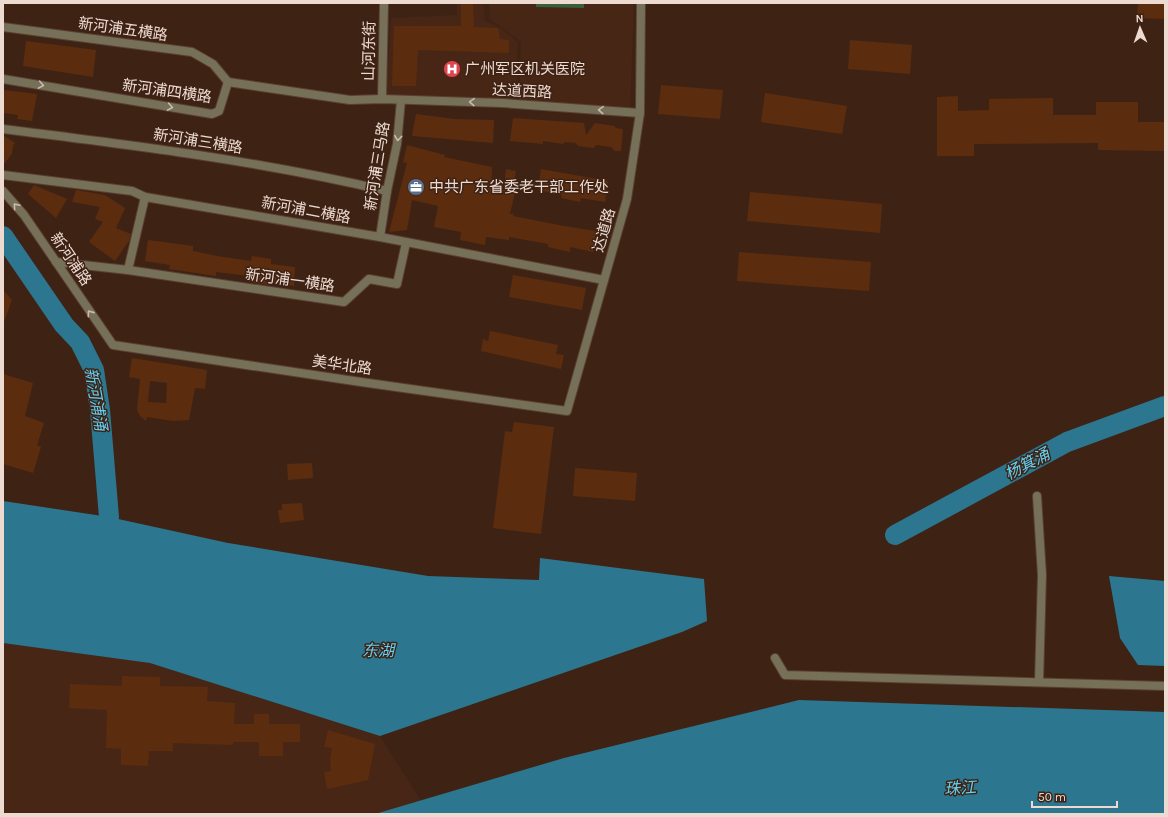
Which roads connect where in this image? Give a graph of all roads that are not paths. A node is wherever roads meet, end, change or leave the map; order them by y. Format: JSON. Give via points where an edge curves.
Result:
{"nodes":[{"id":1,"x":384,"y":3,"type":"edge"},
{"id":2,"x":641,"y":3,"type":"edge"},
{"id":3,"x":3,"y":27,"type":"edge"},
{"id":4,"x":3,"y":78,"type":"edge"},
{"id":5,"x":228,"y":82,"type":"junction"},
{"id":6,"x":382,"y":99,"type":"junction"},
{"id":7,"x":401,"y":100,"type":"junction"},
{"id":8,"x":640,"y":113,"type":"junction"},
{"id":9,"x":3,"y":129,"type":"edge"},
{"id":10,"x":3,"y":175,"type":"edge"},
{"id":11,"x":3,"y":191,"type":"edge"},
{"id":12,"x":387,"y":191,"type":"junction"},
{"id":13,"x":145,"y":196,"type":"junction"},
{"id":14,"x":380,"y":237,"type":"junction"},
{"id":15,"x":406,"y":243,"type":"junction"},
{"id":16,"x":56,"y":262,"type":"junction"},
{"id":17,"x":128,"y":270,"type":"junction"},
{"id":18,"x":604,"y":280,"type":"junction"},
{"id":19,"x":113,"y":345,"type":"joint"},
{"id":20,"x":567,"y":411,"type":"joint"},
{"id":21,"x":1037,"y":496,"type":"dead end"},
{"id":22,"x":775,"y":658,"type":"dead end"},
{"id":23,"x":1039,"y":682,"type":"junction"},
{"id":24,"x":1165,"y":686,"type":"edge"}],
"edges":[{"from":1,"to":6,"type":"street","name":"山河东街"},
{"from":2,"to":8,"type":"street","name":"达道路"},
{"from":3,"to":5,"type":"street","name":"新河浦五横路","via":[[192,52],[213,64]]},
{"from":4,"to":5,"type":"street","name":"新河浦四横路","one_way":true,"via":[[212,114],[219,111]]},
{"from":5,"to":6,"type":"street","name":"新河浦四横路","via":[[350,100]]},
{"from":6,"to":7,"type":"street","name":"新河浦四横路"},
{"from":8,"to":7,"type":"street","name":"达道西路","one_way":true,"via":[[502,103]]},
{"from":7,"to":12,"type":"street","name":"新河浦三马路","one_way":true,"via":[[397,144]]},
{"from":8,"to":18,"type":"street","name":"达道路","via":[[627,199]]},
{"from":9,"to":12,"type":"street","name":"新河浦三横路","via":[[172,150]]},
{"from":10,"to":13,"type":"street","name":"新河浦二横路","via":[[132,191]]},
{"from":16,"to":11,"type":"street","name":"新河浦路","one_way":true,"via":[[24,215]]},
{"from":12,"to":14,"type":"street","name":"新河浦三马路"},
{"from":13,"to":14,"type":"street","name":"新河浦二横路"},
{"from":13,"to":17,"type":"street"},
{"from":14,"to":15,"type":"street","name":"新河浦二横路"},
{"from":15,"to":17,"type":"street","name":"新河浦一横路","via":[[397,284],[369,279],[344,302]]},
{"from":15,"to":18,"type":"street","name":"新河浦二横路"},
{"from":16,"to":17,"type":"street"},
{"from":19,"to":16,"type":"street","name":"新河浦路","one_way":true},
{"from":18,"to":20,"type":"street","name":"达道路"},
{"from":19,"to":20,"type":"street","name":"美华北路"},
{"from":21,"to":23,"type":"street","via":[[1042,575]]},
{"from":22,"to":23,"type":"street","via":[[785,675]]},
{"from":23,"to":24,"type":"street"}]}
